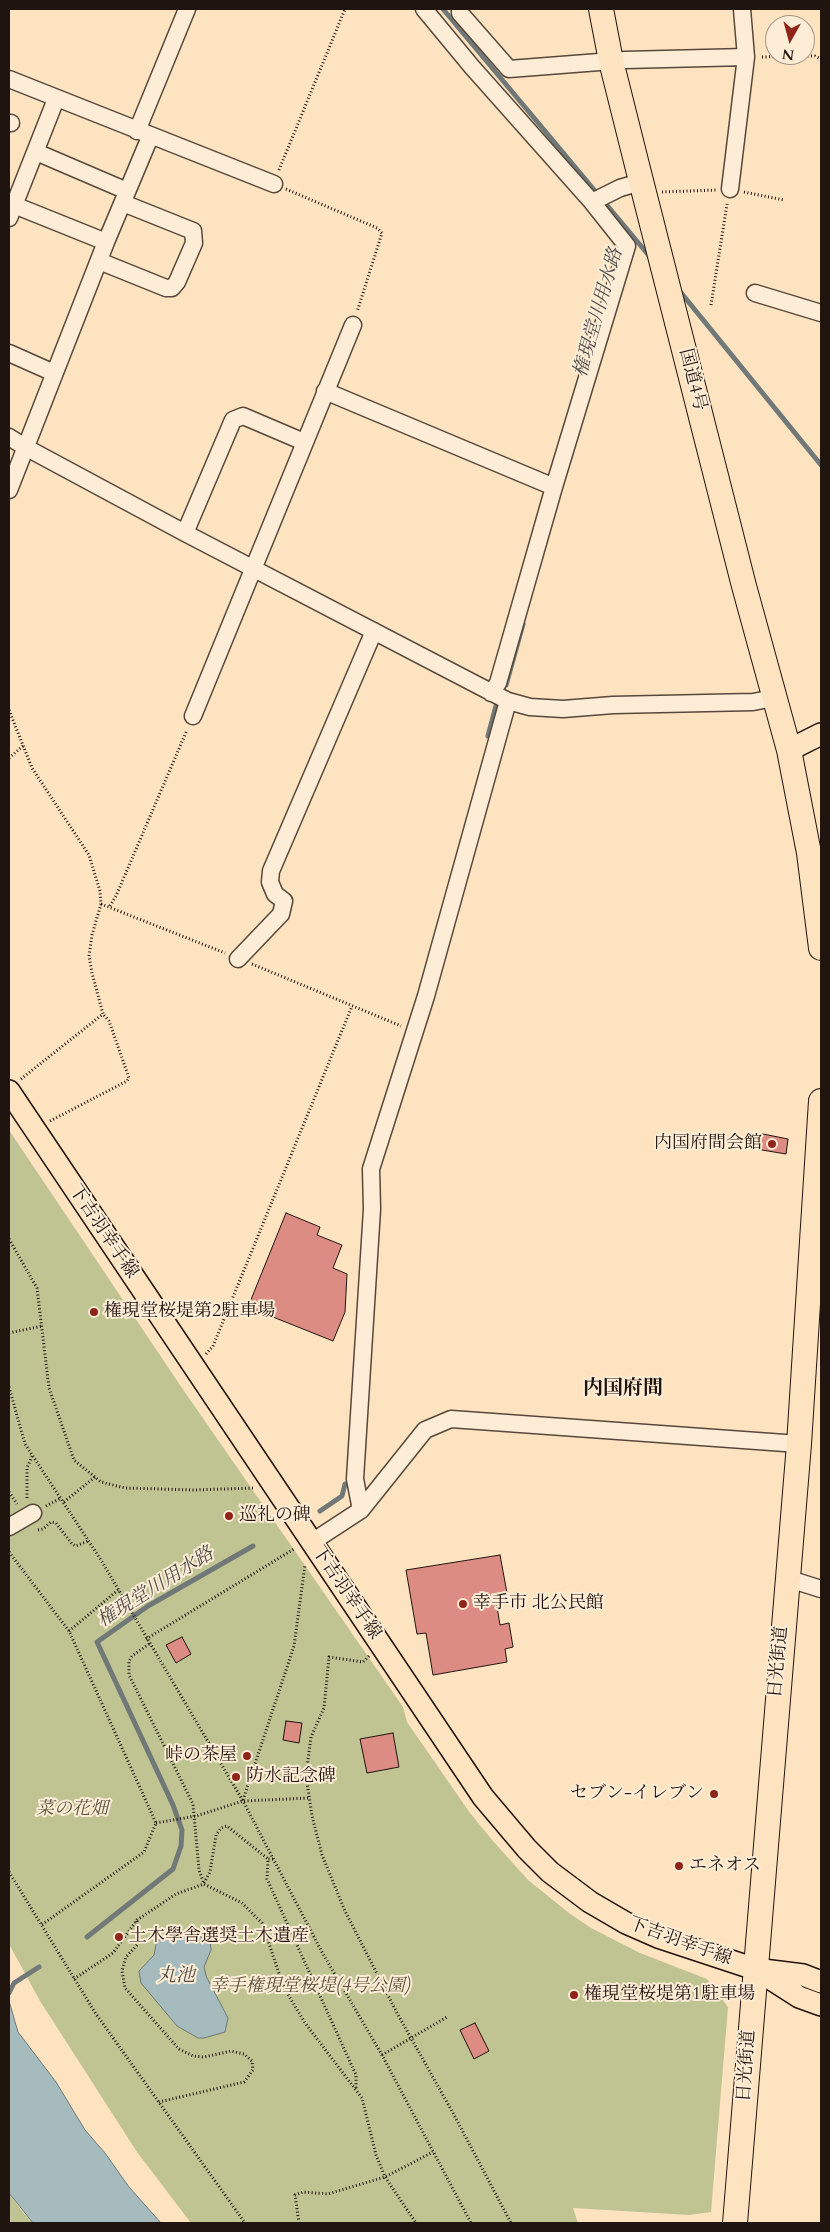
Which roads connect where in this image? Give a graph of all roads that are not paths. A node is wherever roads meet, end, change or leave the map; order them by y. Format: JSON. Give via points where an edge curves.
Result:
{"nodes":[{"id":1,"x":187,"y":9,"type":"edge"},
{"id":2,"x":424,"y":9,"type":"edge"},
{"id":3,"x":460,"y":9,"type":"edge"},
{"id":4,"x":601,"y":9,"type":"edge"},
{"id":5,"x":742,"y":9,"type":"edge"},
{"id":6,"x":746,"y":57,"type":"junction"},
{"id":7,"x":611,"y":61,"type":"junction"},
{"id":8,"x":9,"y":79,"type":"edge"},
{"id":9,"x":56,"y":99,"type":"junction"},
{"id":10,"x":144,"y":134,"type":"junction"},
{"id":11,"x":36,"y":152,"type":"junction"},
{"id":12,"x":641,"y":182,"type":"junction"},
{"id":13,"x":274,"y":184,"type":"road end"},
{"id":14,"x":730,"y":190,"type":"road end"},
{"id":15,"x":125,"y":197,"type":"junction"},
{"id":16,"x":592,"y":202,"type":"junction"},
{"id":17,"x":11,"y":212,"type":"edge"},
{"id":18,"x":106,"y":242,"type":"junction"},
{"id":19,"x":99,"y":261,"type":"junction"},
{"id":20,"x":755,"y":293,"type":"dead end"},
{"id":21,"x":821,"y":313,"type":"edge"},
{"id":22,"x":353,"y":325,"type":"road end"},
{"id":23,"x":9,"y":353,"type":"edge"},
{"id":24,"x":54,"y":373,"type":"junction"},
{"id":25,"x":325,"y":391,"type":"junction"},
{"id":26,"x":9,"y":437,"type":"edge"},
{"id":27,"x":304,"y":442,"type":"junction"},
{"id":28,"x":25,"y":447,"type":"junction"},
{"id":29,"x":554,"y":487,"type":"junction"},
{"id":30,"x":9,"y":490,"type":"edge"},
{"id":31,"x":185,"y":533,"type":"junction"},
{"id":32,"x":254,"y":569,"type":"junction"},
{"id":33,"x":374,"y":631,"type":"junction"},
{"id":34,"x":491,"y":693,"type":"junction"},
{"id":35,"x":774,"y":698,"type":"junction"},
{"id":36,"x":508,"y":702,"type":"junction"},
{"id":37,"x":193,"y":716,"type":"road end"},
{"id":38,"x":821,"y":734,"type":"edge"},
{"id":39,"x":789,"y":750,"type":"junction"},
{"id":40,"x":815,"y":851,"type":"edge"},
{"id":41,"x":821,"y":948,"type":"edge"},
{"id":42,"x":238,"y":958,"type":"road end"},
{"id":43,"x":14,"y":1086,"type":"edge"},
{"id":44,"x":821,"y":1101,"type":"edge"},
{"id":45,"x":820,"y":1172,"type":"edge"},
{"id":46,"x":799,"y":1444,"type":"junction"},
{"id":47,"x":361,"y":1510,"type":"junction"},
{"id":48,"x":32,"y":1514,"type":"road end"},
{"id":49,"x":9,"y":1527,"type":"edge"},
{"id":50,"x":305,"y":1550,"type":"junction"},
{"id":51,"x":786,"y":1578,"type":"junction"},
{"id":52,"x":821,"y":1589,"type":"edge"},
{"id":53,"x":755,"y":1969,"type":"junction"},
{"id":54,"x":821,"y":1982,"type":"edge"},
{"id":55,"x":821,"y":2005,"type":"edge"},
{"id":56,"x":735,"y":2223,"type":"edge"}],
"edges":[{"from":1,"to":10,"type":"street"},
{"from":2,"to":16,"type":"street"},
{"from":3,"to":7,"type":"street","via":[[460,13],[509,69]]},
{"from":4,"to":7,"type":"highway","name":"国道4号"},
{"from":5,"to":6,"type":"street"},
{"from":6,"to":7,"type":"street"},
{"from":6,"to":14,"type":"street"},
{"from":7,"to":12,"type":"highway","name":"国道4号"},
{"from":8,"to":9,"type":"street"},
{"from":9,"to":10,"type":"street"},
{"from":9,"to":11,"type":"street"},
{"from":10,"to":13,"type":"street"},
{"from":10,"to":15,"type":"street"},
{"from":11,"to":15,"type":"street"},
{"from":11,"to":17,"type":"street"},
{"from":12,"to":16,"type":"street"},
{"from":12,"to":35,"type":"highway","name":"国道4号"},
{"from":15,"to":18,"type":"street"},
{"from":15,"to":19,"type":"street","via":[[193,231],[194,243],[172,288]]},
{"from":16,"to":29,"type":"street","via":[[627,246]]},
{"from":17,"to":18,"type":"street"},
{"from":18,"to":19,"type":"street"},
{"from":19,"to":24,"type":"street"},
{"from":20,"to":21,"type":"street"},
{"from":22,"to":25,"type":"street"},
{"from":23,"to":24,"type":"street"},
{"from":24,"to":28,"type":"street"},
{"from":25,"to":27,"type":"street"},
{"from":25,"to":29,"type":"street"},
{"from":26,"to":28,"type":"street"},
{"from":27,"to":31,"type":"street","via":[[243,416],[233,420]]},
{"from":27,"to":32,"type":"street"},
{"from":28,"to":30,"type":"street"},
{"from":28,"to":31,"type":"street"},
{"from":29,"to":34,"type":"street","via":[[498,683]]},
{"from":31,"to":32,"type":"street"},
{"from":32,"to":33,"type":"street"},
{"from":32,"to":37,"type":"street"},
{"from":33,"to":34,"type":"street"},
{"from":33,"to":42,"type":"street","via":[[271,871],[270,882],[275,894],[284,901],[281,914]]},
{"from":34,"to":36,"type":"street"},
{"from":35,"to":36,"type":"street","via":[[753,702],[563,709],[530,708]]},
{"from":35,"to":39,"type":"highway","name":"国道4号"},
{"from":36,"to":47,"type":"street","via":[[415,1031],[371,1169],[372,1209],[355,1479]]},
{"from":38,"to":39,"type":"main road"},
{"from":39,"to":40,"type":"highway"},
{"from":40,"to":41,"type":"highway"},
{"from":43,"to":50,"type":"main road","name":"下吉羽幸手線","via":[[34,1128],[193,1366]]},
{"from":44,"to":45,"type":"highway","name":"日光街道"},
{"from":45,"to":46,"type":"highway","name":"日光街道"},
{"from":46,"to":47,"type":"street","via":[[451,1419],[425,1430]]},
{"from":46,"to":51,"type":"highway","name":"日光街道"},
{"from":47,"to":50,"type":"street"},
{"from":48,"to":49,"type":"street"},
{"from":50,"to":53,"type":"main road","name":"下吉羽幸手線","via":[[483,1797],[510,1831],[550,1872],[590,1902],[626,1923],[684,1947]]},
{"from":51,"to":52,"type":"street"},
{"from":51,"to":53,"type":"highway","name":"日光街道"},
{"from":53,"to":54,"type":"main road","via":[[802,1975]]},
{"from":53,"to":55,"type":"main road","via":[[799,1997]]},
{"from":53,"to":56,"type":"highway","name":"日光街道"}]}
